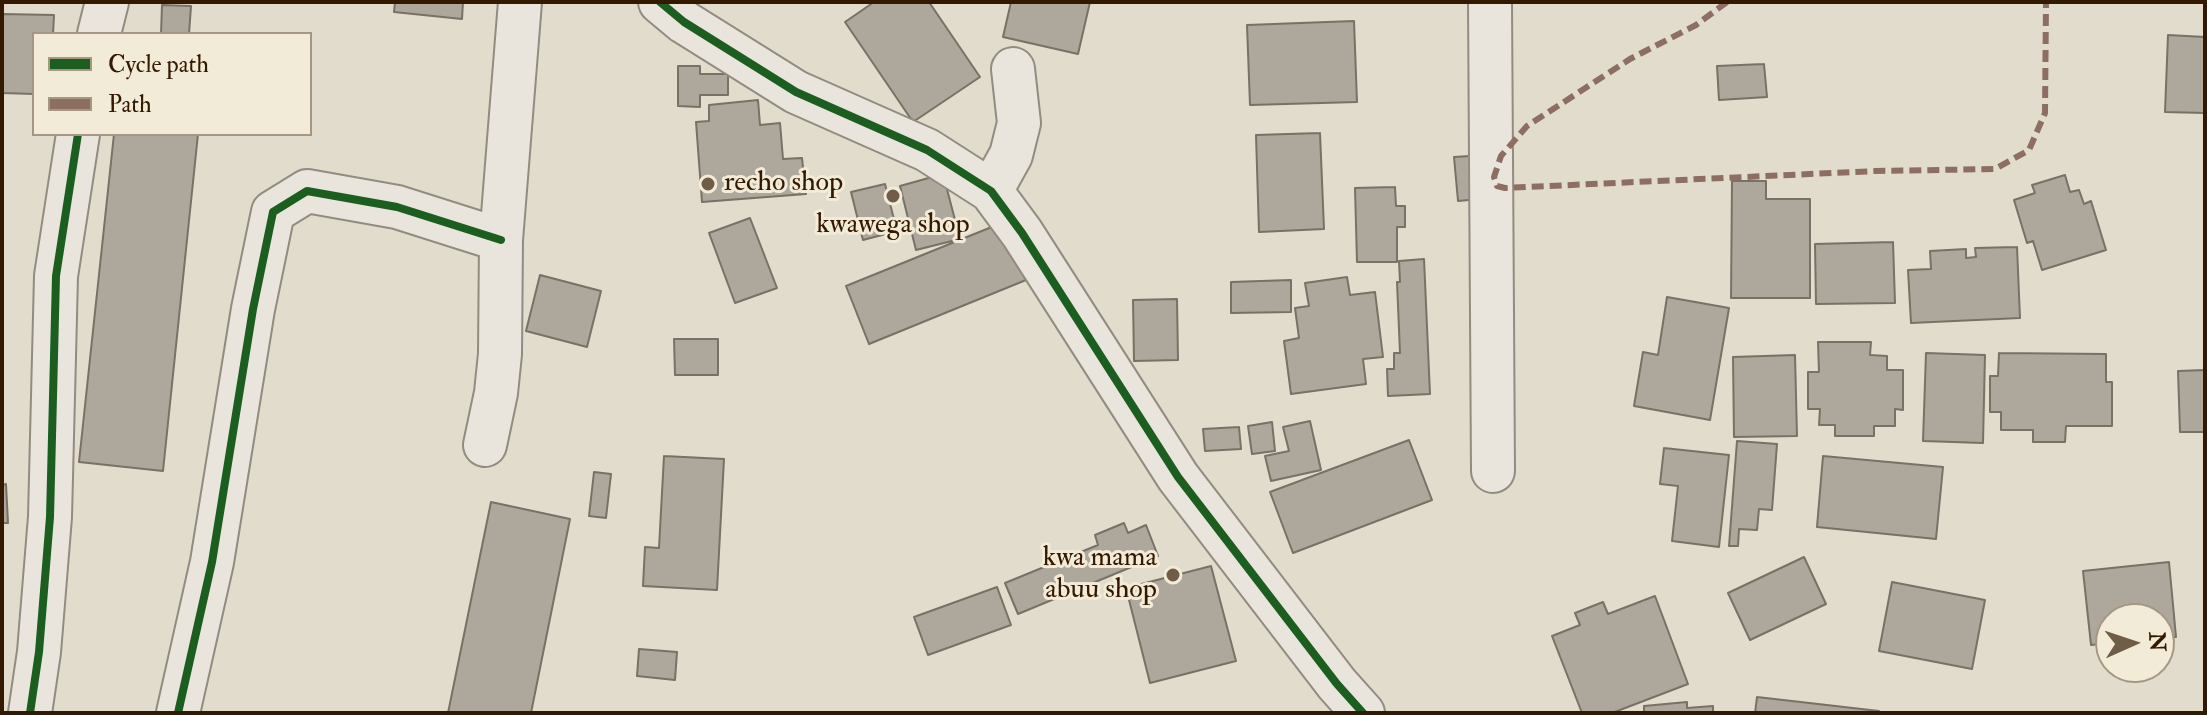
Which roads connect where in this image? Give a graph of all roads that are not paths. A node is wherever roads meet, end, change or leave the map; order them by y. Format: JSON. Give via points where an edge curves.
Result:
{"nodes":[{"id":1,"x":107,"y":2,"type":"edge"},
{"id":2,"x":520,"y":2,"type":"edge"},
{"id":3,"x":660,"y":2,"type":"edge"},
{"id":4,"x":1490,"y":2,"type":"edge"},
{"id":5,"x":100,"y":32,"type":"edge"},
{"id":6,"x":1013,"y":69,"type":"dead end"},
{"id":7,"x":78,"y":136,"type":"edge"},
{"id":8,"x":991,"y":191,"type":"junction"},
{"id":9,"x":501,"y":240,"type":"junction"},
{"id":10,"x":485,"y":445,"type":"dead end"},
{"id":11,"x":1493,"y":471,"type":"dead end"},
{"id":12,"x":30,"y":713,"type":"edge"},
{"id":13,"x":178,"y":713,"type":"edge"},
{"id":14,"x":1363,"y":713,"type":"edge"}],
"edges":[{"from":1,"to":5,"type":"street"},
{"from":2,"to":9,"type":"street"},
{"from":3,"to":8,"type":"street","via":[[796,92],[927,150]]},
{"from":4,"to":11,"type":"street"},
{"from":6,"to":8,"type":"street","via":[[1019,123],[1011,155]]},
{"from":7,"to":12,"type":"street","via":[[56,276],[50,517]]},
{"from":8,"to":14,"type":"street","via":[[1178,477]]},
{"from":9,"to":10,"type":"street","via":[[500,354]]},
{"from":9,"to":13,"type":"street","via":[[397,207],[307,191],[273,212],[212,562]]}]}
